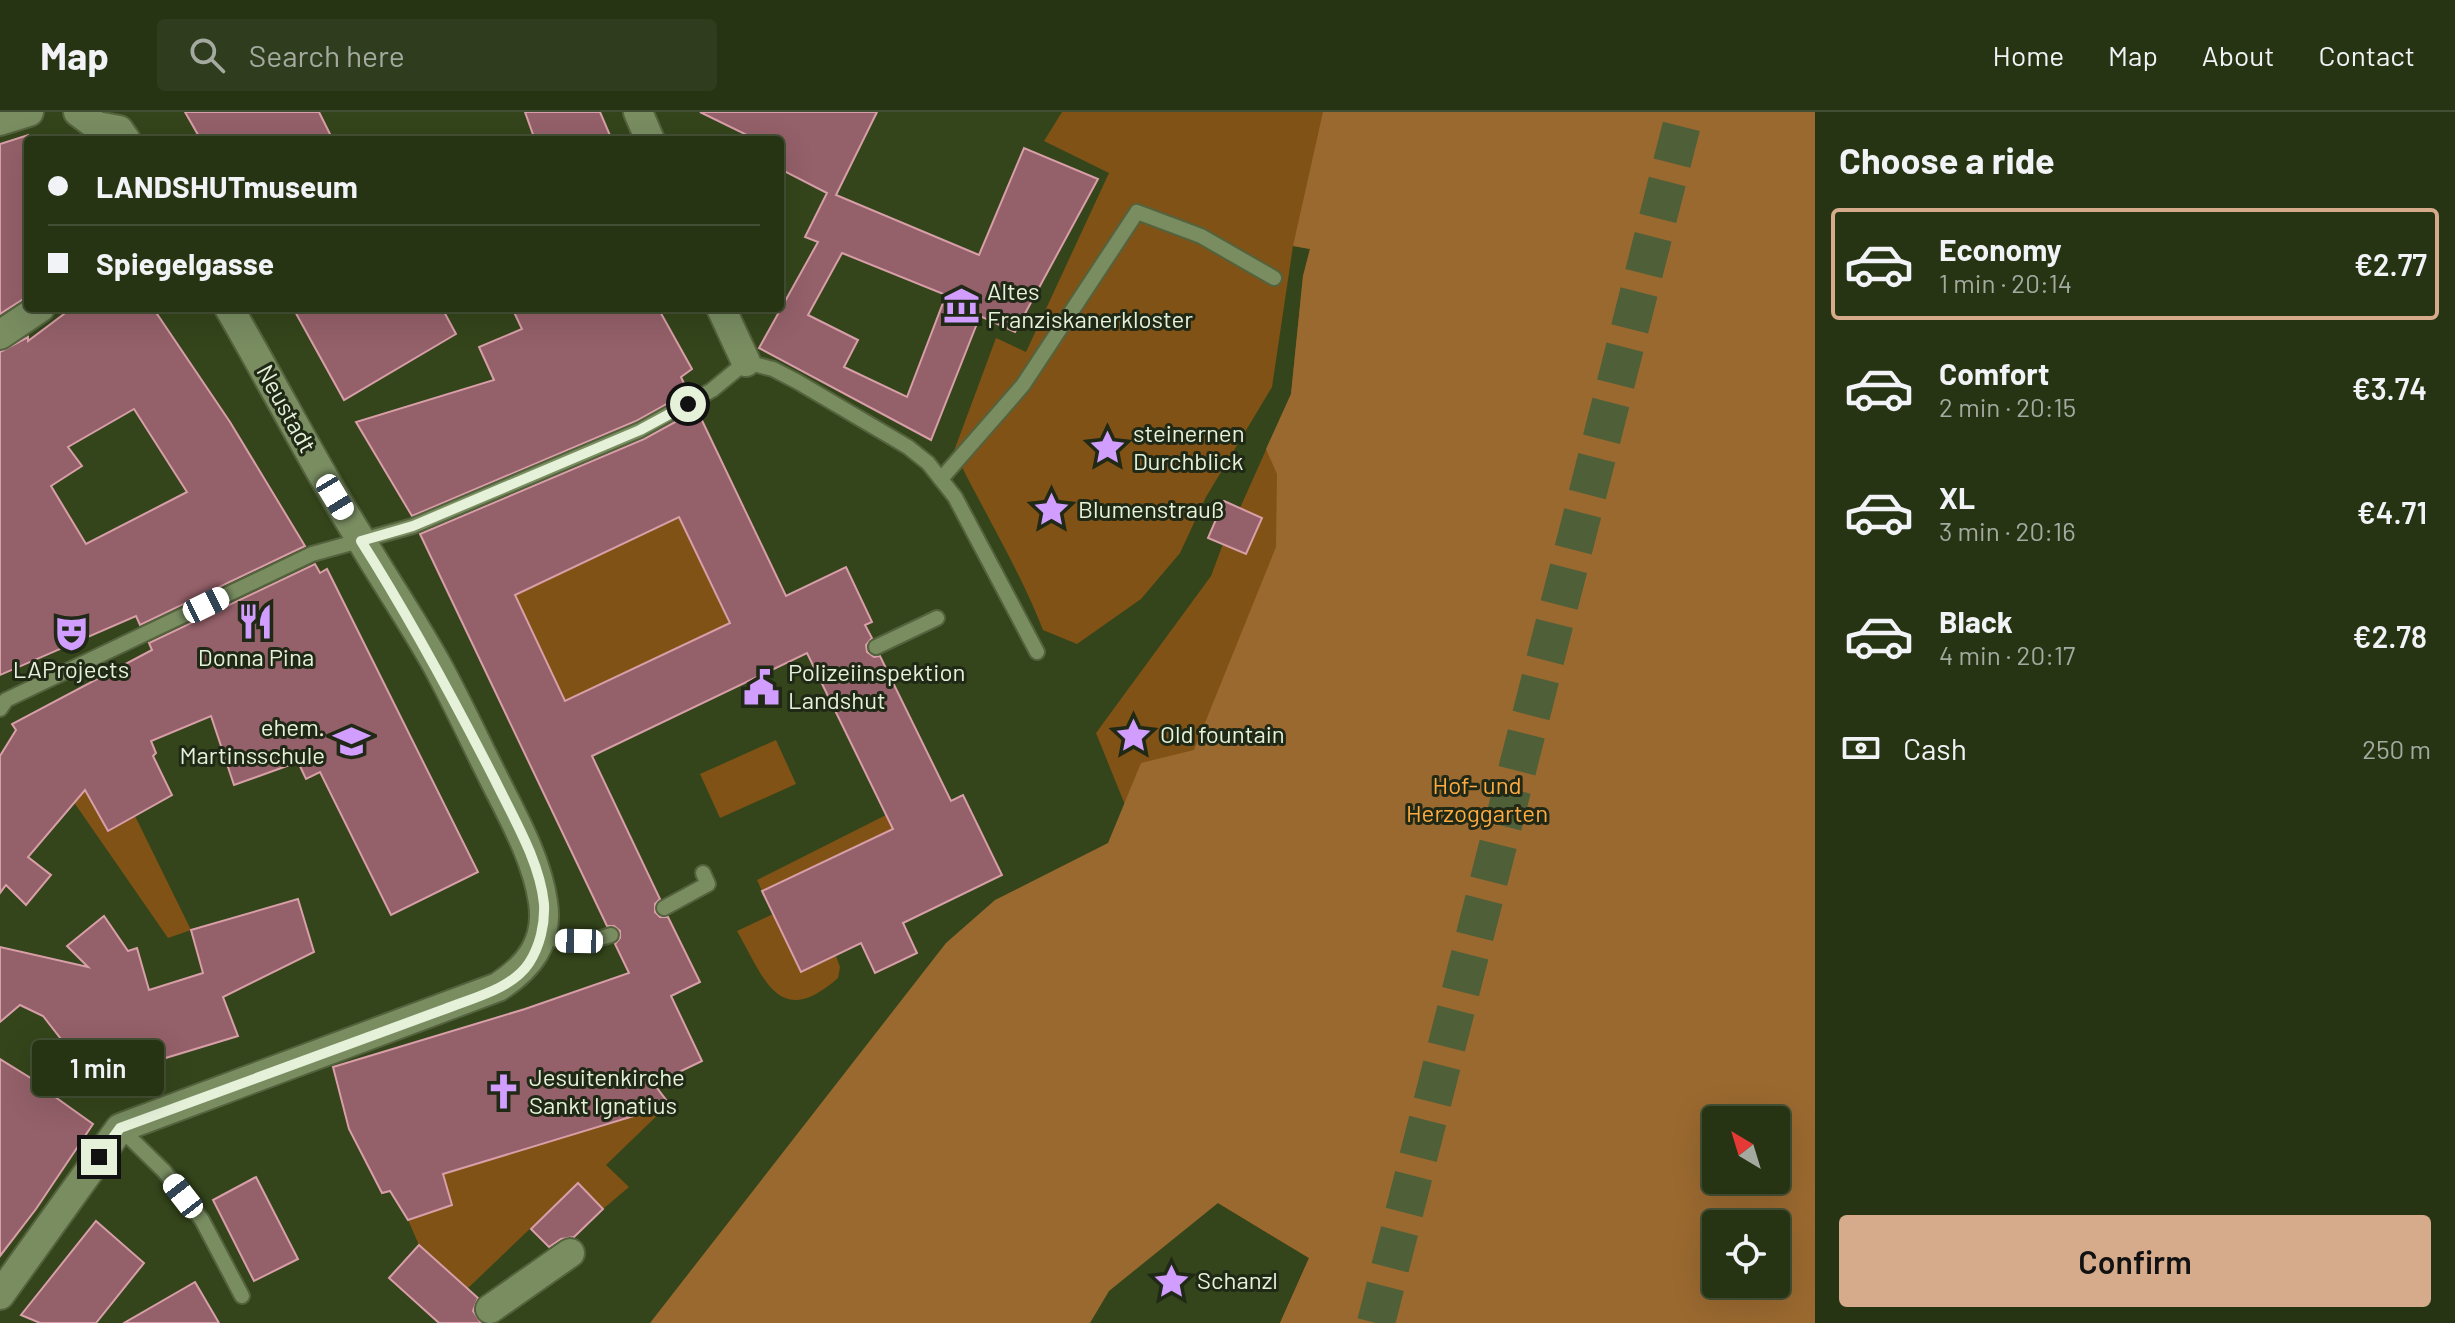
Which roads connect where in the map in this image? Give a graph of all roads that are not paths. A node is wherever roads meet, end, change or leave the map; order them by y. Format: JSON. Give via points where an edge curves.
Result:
{"nodes":[{"id":1,"x":29,"y":112,"type":"edge"},
{"id":2,"x":78,"y":112,"type":"edge"},
{"id":3,"x":638,"y":112,"type":"edge"},
{"id":4,"x":0,"y":121,"type":"edge"},
{"id":5,"x":125,"y":127,"type":"edge"},
{"id":6,"x":648,"y":136,"type":"edge"},
{"id":7,"x":1274,"y":278,"type":"dead end"},
{"id":8,"x":34,"y":312,"type":"edge"},
{"id":9,"x":231,"y":312,"type":"edge"},
{"id":10,"x":723,"y":312,"type":"edge"},
{"id":11,"x":0,"y":335,"type":"edge"},
{"id":12,"x":746,"y":362,"type":"junction"},
{"id":13,"x":941,"y":479,"type":"junction"},
{"id":14,"x":361,"y":541,"type":"junction"},
{"id":15,"x":937,"y":618,"type":"dead end"},
{"id":16,"x":876,"y":647,"type":"dead end"},
{"id":17,"x":1037,"y":652,"type":"dead end"},
{"id":18,"x":0,"y":709,"type":"edge"},
{"id":19,"x":703,"y":873,"type":"dead end"},
{"id":20,"x":664,"y":908,"type":"dead end"},
{"id":21,"x":611,"y":935,"type":"dead end"},
{"id":22,"x":540,"y":937,"type":"junction"},
{"id":23,"x":120,"y":1128,"type":"junction"},
{"id":24,"x":570,"y":1253,"type":"dead end"},
{"id":25,"x":0,"y":1295,"type":"edge"},
{"id":26,"x":242,"y":1296,"type":"dead end"},
{"id":27,"x":490,"y":1309,"type":"dead end"}],
"edges":[{"from":1,"to":4,"type":"street"},
{"from":2,"to":5,"type":"street","via":[[97,126]]},
{"from":3,"to":6,"type":"street"},
{"from":7,"to":13,"type":"lane","via":[[1201,236],[1137,212],[1023,385]]},
{"from":8,"to":11,"type":"street"},
{"from":9,"to":14,"type":"street","name":"Neustadt"},
{"from":10,"to":12,"type":"street"},
{"from":12,"to":13,"type":"lane","via":[[773,369],[908,447]]},
{"from":12,"to":14,"type":"lane","via":[[712,390],[640,430],[413,526]]},
{"from":13,"to":17,"type":"lane"},
{"from":14,"to":18,"type":"lane","via":[[312,554],[6,700]]},
{"from":14,"to":22,"type":"street","name":"Neustadt","via":[[437,666],[513,817],[544,904]]},
{"from":15,"to":16,"type":"lane"},
{"from":19,"to":20,"type":"lane","via":[[708,884]]},
{"from":21,"to":22,"type":"lane","via":[[579,941]]},
{"from":22,"to":23,"type":"street","name":"Neustadt","via":[[530,961],[513,978],[445,1009]]},
{"from":23,"to":25,"type":"street"},
{"from":23,"to":26,"type":"lane","via":[[164,1171],[202,1220]]},
{"from":24,"to":27,"type":"street"}]}
